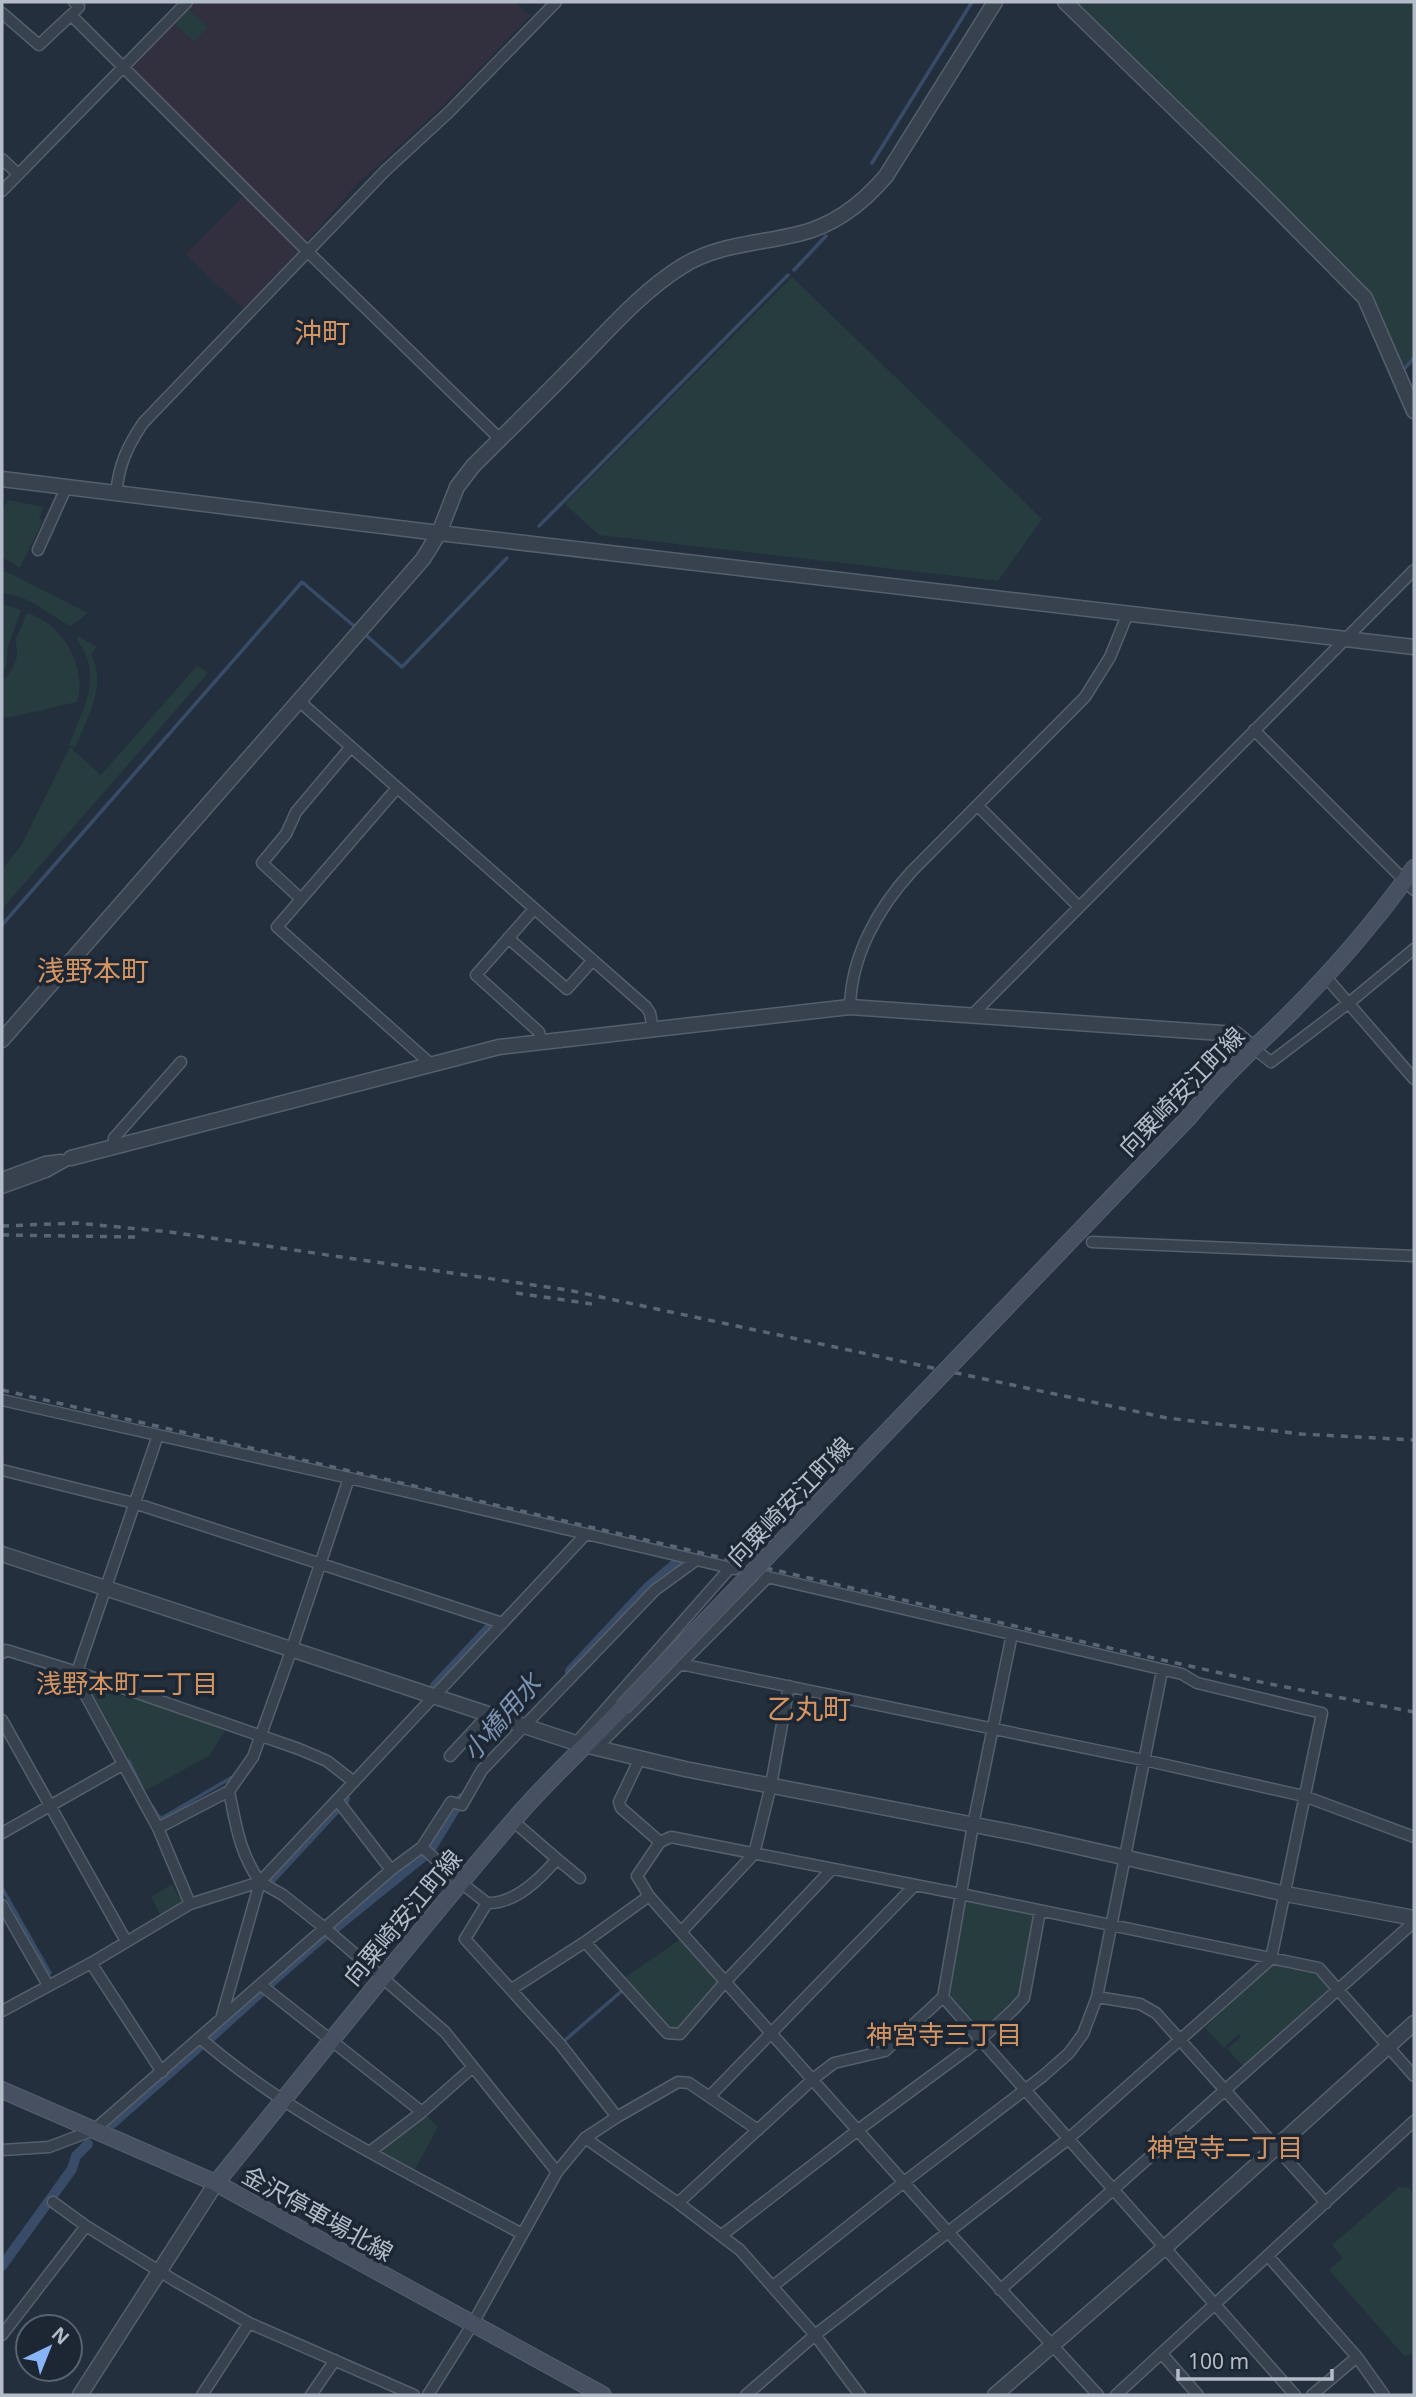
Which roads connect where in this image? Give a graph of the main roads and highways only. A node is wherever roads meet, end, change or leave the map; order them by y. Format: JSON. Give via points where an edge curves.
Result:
{"nodes":[{"id":1,"x":1411,"y":880,"type":"edge"},
{"id":2,"x":2,"y":2090,"type":"edge"},
{"id":3,"x":216,"y":2183,"type":"junction"},
{"id":4,"x":603,"y":2395,"type":"edge"}],
"edges":[{"from":1,"to":3,"type":"main road","name":"向粟崎安江町線","bridge":true,"via":[[1325,976],[513,1821]]},
{"from":2,"to":3,"type":"main road","name":"金沢停車場北線"},
{"from":3,"to":4,"type":"main road","name":"金沢停車場北線"}]}
